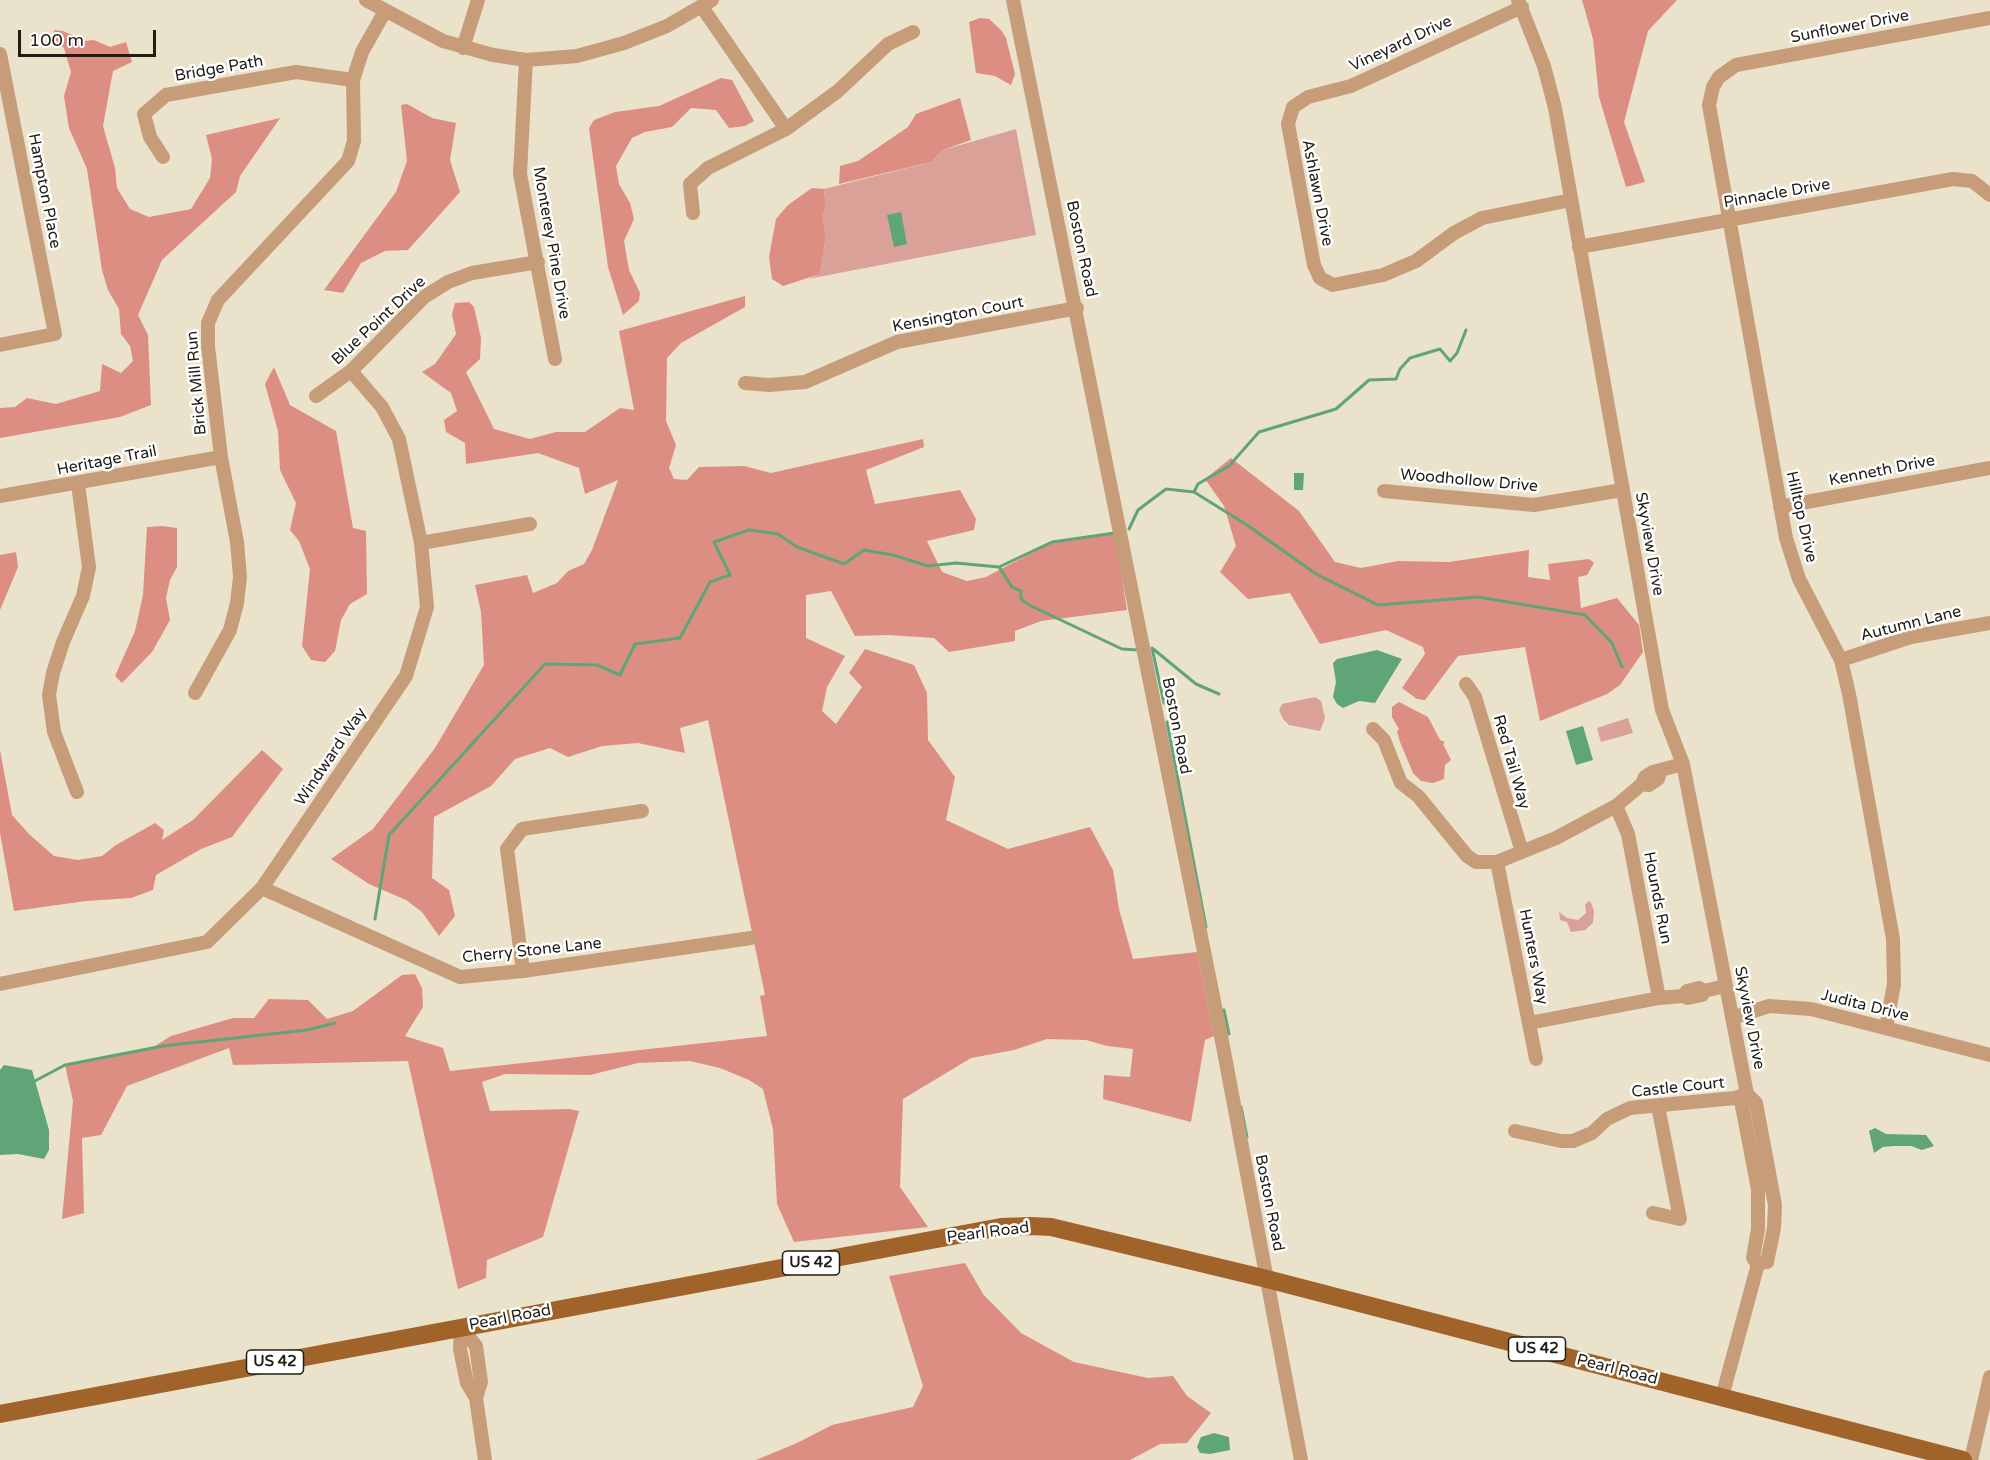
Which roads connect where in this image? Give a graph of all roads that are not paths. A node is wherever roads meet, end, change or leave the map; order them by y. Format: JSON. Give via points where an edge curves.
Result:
{"nodes":[{"id":1,"x":366,"y":0,"type":"edge"},
{"id":2,"x":478,"y":0,"type":"edge"},
{"id":3,"x":1013,"y":0,"type":"edge"},
{"id":4,"x":707,"y":3,"type":"edge"},
{"id":5,"x":1520,"y":3,"type":"edge"},
{"id":6,"x":385,"y":11,"type":"junction"},
{"id":7,"x":1990,"y":18,"type":"edge"},
{"id":8,"x":913,"y":32,"type":"dead end"},
{"id":9,"x":463,"y":48,"type":"junction"},
{"id":10,"x":0,"y":54,"type":"edge"},
{"id":11,"x":526,"y":60,"type":"junction"},
{"id":12,"x":1719,"y":77,"type":"joint"},
{"id":13,"x":353,"y":80,"type":"junction"},
{"id":14,"x":1293,"y":107,"type":"joint"},
{"id":15,"x":786,"y":129,"type":"junction"},
{"id":16,"x":163,"y":157,"type":"dead end"},
{"id":17,"x":1985,"y":190,"type":"edge"},
{"id":18,"x":1571,"y":200,"type":"junction"},
{"id":19,"x":693,"y":213,"type":"dead end"},
{"id":20,"x":1728,"y":220,"type":"junction"},
{"id":21,"x":1579,"y":248,"type":"junction"},
{"id":22,"x":538,"y":262,"type":"junction"},
{"id":23,"x":1077,"y":308,"type":"junction"},
{"id":24,"x":0,"y":345,"type":"edge"},
{"id":25,"x":555,"y":358,"type":"dead end"},
{"id":26,"x":351,"y":371,"type":"junction"},
{"id":27,"x":745,"y":383,"type":"dead end"},
{"id":28,"x":316,"y":396,"type":"dead end"},
{"id":29,"x":221,"y":457,"type":"junction"},
{"id":30,"x":1990,"y":468,"type":"edge"},
{"id":31,"x":78,"y":484,"type":"junction"},
{"id":32,"x":1622,"y":490,"type":"junction"},
{"id":33,"x":1384,"y":491,"type":"dead end"},
{"id":34,"x":0,"y":496,"type":"edge"},
{"id":35,"x":1780,"y":507,"type":"junction"},
{"id":36,"x":530,"y":524,"type":"dead end"},
{"id":37,"x":421,"y":543,"type":"junction"},
{"id":38,"x":1990,"y":623,"type":"edge"},
{"id":39,"x":1841,"y":660,"type":"junction"},
{"id":40,"x":1466,"y":684,"type":"dead end"},
{"id":41,"x":195,"y":693,"type":"dead end"},
{"id":42,"x":1373,"y":729,"type":"dead end"},
{"id":43,"x":1683,"y":764,"type":"junction"},
{"id":44,"x":77,"y":792,"type":"dead end"},
{"id":45,"x":1616,"y":806,"type":"junction"},
{"id":46,"x":642,"y":811,"type":"dead end"},
{"id":47,"x":1522,"y":852,"type":"junction"},
{"id":48,"x":1497,"y":862,"type":"junction"},
{"id":49,"x":262,"y":888,"type":"junction"},
{"id":50,"x":751,"y":938,"type":"dead end"},
{"id":51,"x":523,"y":971,"type":"junction"},
{"id":52,"x":0,"y":984,"type":"edge"},
{"id":53,"x":1725,"y":986,"type":"junction"},
{"id":54,"x":1659,"y":998,"type":"junction"},
{"id":55,"x":1732,"y":1018,"type":"junction"},
{"id":56,"x":1529,"y":1023,"type":"junction"},
{"id":57,"x":1886,"y":1028,"type":"junction"},
{"id":58,"x":1990,"y":1055,"type":"edge"},
{"id":59,"x":1536,"y":1059,"type":"dead end"},
{"id":60,"x":1747,"y":1094,"type":"junction"},
{"id":61,"x":1658,"y":1106,"type":"junction"},
{"id":62,"x":1515,"y":1131,"type":"dead end"},
{"id":63,"x":1653,"y":1213,"type":"dead end"},
{"id":64,"x":1267,"y":1279,"type":"junction"},
{"id":65,"x":461,"y":1327,"type":"junction"},
{"id":66,"x":1989,"y":1382,"type":"edge"},
{"id":67,"x":1722,"y":1397,"type":"junction"},
{"id":68,"x":0,"y":1414,"type":"edge"},
{"id":69,"x":485,"y":1460,"type":"edge"},
{"id":70,"x":1301,"y":1460,"type":"edge"},
{"id":71,"x":1963,"y":1460,"type":"edge"},
{"id":72,"x":1971,"y":1460,"type":"edge"}],
"edges":[{"from":1,"to":6,"type":"street"},
{"from":2,"to":9,"type":"street"},
{"from":3,"to":23,"type":"street","name":"Boston Road"},
{"from":4,"to":11,"type":"street","via":[[667,26],[624,43],[577,56]]},
{"from":4,"to":15,"type":"street"},
{"from":5,"to":14,"type":"street","name":"Vineyard Drive","via":[[1351,86],[1308,98]]},
{"from":5,"to":18,"type":"street","name":"Skyview Drive","via":[[1538,46],[1552,96]]},
{"from":6,"to":9,"type":"street","via":[[424,33]]},
{"from":6,"to":13,"type":"street","name":"Brick Mill Run","via":[[362,52]]},
{"from":7,"to":12,"type":"street","name":"Sunflower Drive","via":[[1745,63]]},
{"from":8,"to":15,"type":"street","via":[[888,44],[838,91]]},
{"from":9,"to":11,"type":"street"},
{"from":10,"to":24,"type":"street","name":"Hampton Place","via":[[55,334]]},
{"from":11,"to":22,"type":"street","name":"Monterey Pine Drive","via":[[520,174]]},
{"from":12,"to":20,"type":"street","name":"Hilltop Drive","via":[[1709,105]]},
{"from":13,"to":16,"type":"street","name":"Bridge Path","via":[[296,72],[166,95],[144,114],[150,137]]},
{"from":13,"to":29,"type":"street","name":"Brick Mill Run","via":[[354,141],[348,161],[218,300],[208,322]]},
{"from":14,"to":18,"type":"street","name":"Ashlawn Drive","via":[[1288,124],[1314,266],[1326,282],[1340,285],[1383,275],[1416,261],[1482,218]]},
{"from":15,"to":19,"type":"street","via":[[708,168],[690,184]]},
{"from":17,"to":20,"type":"street","name":"Pinnacle Drive","via":[[1953,179]]},
{"from":18,"to":21,"type":"street","name":"Skyview Drive"},
{"from":20,"to":21,"type":"street","name":"Pinnacle Drive"},
{"from":20,"to":35,"type":"street","name":"Hilltop Drive"},
{"from":21,"to":32,"type":"street","name":"Skyview Drive"},
{"from":22,"to":25,"type":"street","name":"Monterey Pine Drive"},
{"from":22,"to":26,"type":"street","name":"Blue Point Drive","via":[[472,273],[447,282],[424,297]]},
{"from":23,"to":27,"type":"street","name":"Kensington Court","via":[[897,342],[805,382]]},
{"from":23,"to":64,"type":"street","name":"Boston Road"},
{"from":26,"to":28,"type":"street","name":"Blue Point Drive"},
{"from":26,"to":37,"type":"street","name":"Windward Way","via":[[382,407],[399,439]]},
{"from":29,"to":31,"type":"street","name":"Heritage Trail"},
{"from":29,"to":41,"type":"street","name":"Brick Mill Run","via":[[240,577],[230,630]]},
{"from":30,"to":35,"type":"street","name":"Kenneth Drive"},
{"from":31,"to":34,"type":"street","name":"Heritage Trail"},
{"from":31,"to":44,"type":"street","via":[[89,567],[49,695],[54,732]]},
{"from":32,"to":33,"type":"street","name":"Woodhollow Drive","via":[[1534,505]]},
{"from":32,"to":43,"type":"street","name":"Skyview Drive","via":[[1662,710]]},
{"from":35,"to":39,"type":"street","name":"Hilltop Drive","via":[[1799,579]]},
{"from":36,"to":37,"type":"street"},
{"from":37,"to":49,"type":"street","name":"Windward Way","via":[[427,607],[406,676]]},
{"from":38,"to":39,"type":"street","name":"Autumn Lane","via":[[1911,637]]},
{"from":39,"to":57,"type":"street","name":"Hilltop Drive","via":[[1893,939],[1894,984]]},
{"from":40,"to":47,"type":"street","name":"Red Tail Way","via":[[1477,702]]},
{"from":42,"to":48,"type":"street","via":[[1384,740],[1401,783],[1427,805],[1467,856],[1476,861]]},
{"from":43,"to":45,"type":"street","via":[[1645,777]]},
{"from":43,"to":53,"type":"street","name":"Skyview Drive"},
{"from":45,"to":47,"type":"street"},
{"from":45,"to":54,"type":"street","name":"Hounds Run","via":[[1628,834]]},
{"from":46,"to":51,"type":"street","via":[[522,829],[507,849]]},
{"from":47,"to":48,"type":"street"},
{"from":48,"to":56,"type":"street","name":"Hunters Way"},
{"from":49,"to":51,"type":"street","name":"Cherry Stone Lane","via":[[459,977]]},
{"from":49,"to":52,"type":"street","name":"Windward Way","via":[[207,942]]},
{"from":50,"to":51,"type":"street","name":"Cherry Stone Lane"},
{"from":53,"to":54,"type":"street","via":[[1688,998]]},
{"from":53,"to":55,"type":"street","name":"Skyview Drive"},
{"from":54,"to":56,"type":"street"},
{"from":55,"to":57,"type":"street","name":"Judita Drive","via":[[1769,1006],[1789,1006],[1825,1011]]},
{"from":55,"to":60,"type":"street","name":"Skyview Drive"},
{"from":56,"to":59,"type":"street","name":"Hunters Way"},
{"from":57,"to":58,"type":"street","name":"Judita Drive"},
{"from":60,"to":61,"type":"street","name":"Castle Court"},
{"from":60,"to":67,"type":"street","name":"Skyview Drive","via":[[1756,1103],[1774,1205],[1774,1228],[1767,1262],[1758,1264]]},
{"from":61,"to":62,"type":"street","name":"Castle Court","via":[[1620,1112],[1592,1133],[1573,1141]]},
{"from":61,"to":63,"type":"street","via":[[1680,1219]]},
{"from":64,"to":65,"type":"main road","name":"Pearl Road","number":"US 42","via":[[1051,1227],[1011,1227]]},
{"from":64,"to":67,"type":"main road","name":"Pearl Road","number":"US 42"},
{"from":64,"to":70,"type":"street","name":"Boston Road"},
{"from":65,"to":68,"type":"main road","name":"Pearl Road","number":"US 42"},
{"from":65,"to":69,"type":"street","via":[[460,1349],[467,1383],[476,1398]]},
{"from":66,"to":72,"type":"street"},
{"from":67,"to":71,"type":"main road","name":"Pearl Road","number":"US 42"}]}
